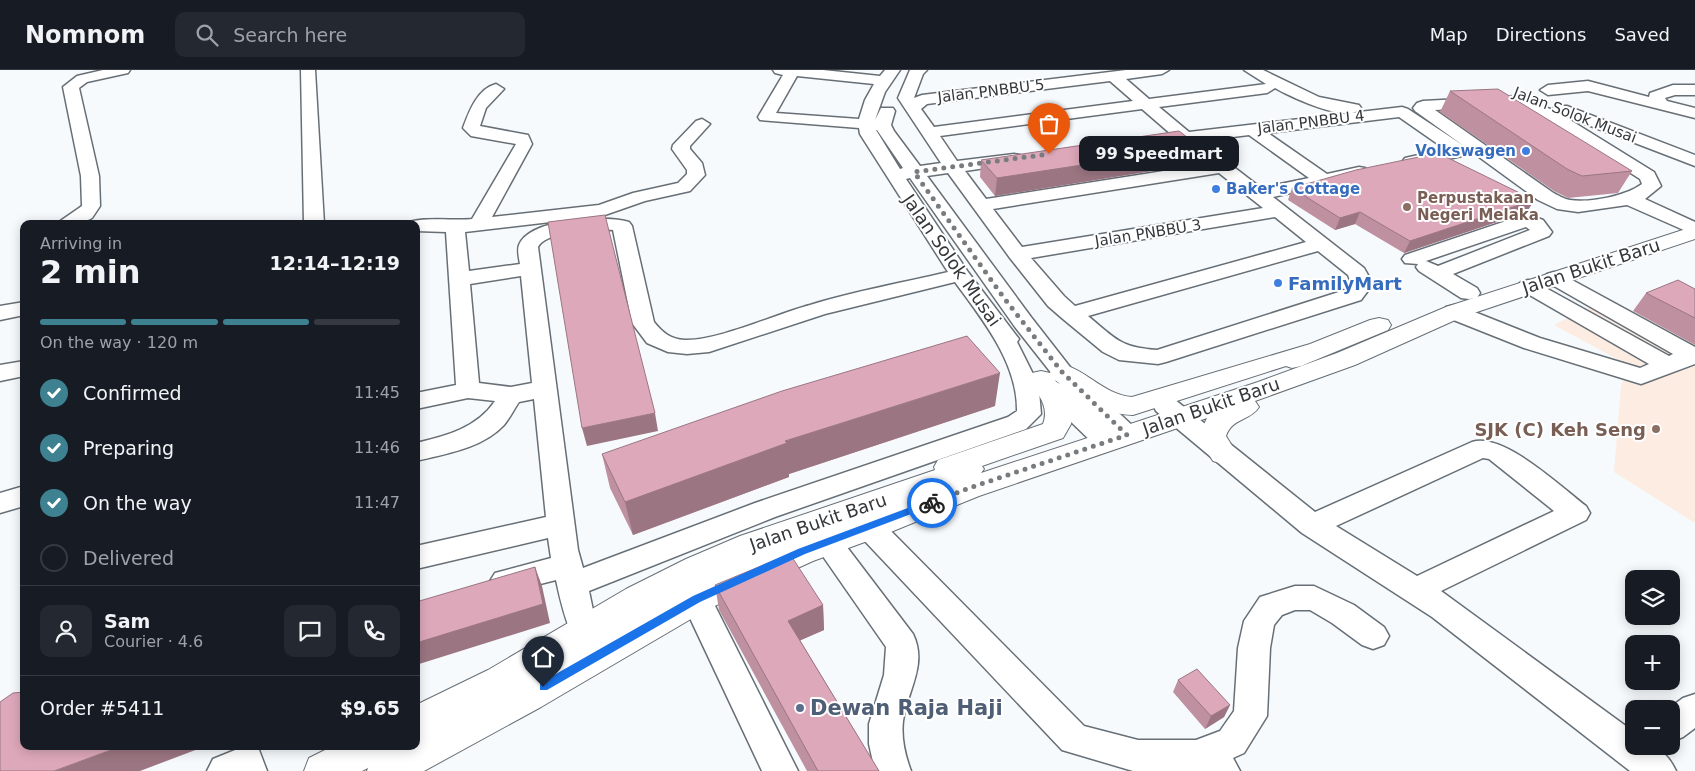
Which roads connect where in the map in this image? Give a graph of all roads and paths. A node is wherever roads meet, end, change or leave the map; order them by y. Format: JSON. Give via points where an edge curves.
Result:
{"nodes":[{"id":1,"x":122,"y":70,"type":"edge"},
{"id":2,"x":308,"y":70,"type":"edge"},
{"id":3,"x":788,"y":70,"type":"edge"},
{"id":4,"x":906,"y":70,"type":"edge"},
{"id":5,"x":920,"y":70,"type":"edge"},
{"id":6,"x":1162,"y":70,"type":"edge"},
{"id":7,"x":1232,"y":70,"type":"edge"},
{"id":8,"x":1251,"y":70,"type":"edge"},
{"id":9,"x":889,"y":75,"type":"edge"},
{"id":10,"x":1103,"y":75,"type":"edge"},
{"id":11,"x":1267,"y":88,"type":"junction"},
{"id":12,"x":496,"y":89,"type":"dead end"},
{"id":13,"x":1548,"y":90,"type":"dead end"},
{"id":14,"x":1695,"y":90,"type":"edge"},
{"id":15,"x":1491,"y":102,"type":"junction"},
{"id":16,"x":1660,"y":103,"type":"junction"},
{"id":17,"x":1145,"y":104,"type":"junction"},
{"id":18,"x":912,"y":108,"type":"junction"},
{"id":19,"x":1695,"y":113,"type":"edge"},
{"id":20,"x":1516,"y":118,"type":"edge"},
{"id":21,"x":1326,"y":119,"type":"junction"},
{"id":22,"x":702,"y":124,"type":"dead end"},
{"id":23,"x":874,"y":125,"type":"junction"},
{"id":24,"x":1251,"y":129,"type":"junction"},
{"id":25,"x":929,"y":133,"type":"junction"},
{"id":26,"x":1184,"y":138,"type":"junction"},
{"id":27,"x":1155,"y":141,"type":"edge"},
{"id":28,"x":1029,"y":157,"type":"edge"},
{"id":29,"x":1695,"y":161,"type":"edge"},
{"id":30,"x":952,"y":166,"type":"junction"},
{"id":31,"x":1223,"y":167,"type":"junction"},
{"id":32,"x":914,"y":172,"type":"junction"},
{"id":33,"x":893,"y":175,"type":"junction"},
{"id":34,"x":1323,"y":179,"type":"junction"},
{"id":35,"x":1629,"y":194,"type":"junction"},
{"id":36,"x":1257,"y":195,"type":"junction"},
{"id":37,"x":981,"y":205,"type":"junction"},
{"id":38,"x":1279,"y":211,"type":"junction"},
{"id":39,"x":73,"y":220,"type":"edge"},
{"id":40,"x":314,"y":220,"type":"edge"},
{"id":41,"x":1690,"y":224,"type":"edge"},
{"id":42,"x":420,"y":225,"type":"edge"},
{"id":43,"x":478,"y":225,"type":"junction"},
{"id":44,"x":454,"y":227,"type":"junction"},
{"id":45,"x":1322,"y":244,"type":"junction"},
{"id":46,"x":1017,"y":254,"type":"junction"},
{"id":47,"x":530,"y":269,"type":"junction"},
{"id":48,"x":960,"y":274,"type":"junction"},
{"id":49,"x":1436,"y":274,"type":"junction"},
{"id":50,"x":1554,"y":278,"type":"junction"},
{"id":51,"x":458,"y":279,"type":"junction"},
{"id":52,"x":1528,"y":286,"type":"junction"},
{"id":53,"x":1469,"y":293,"type":"junction"},
{"id":54,"x":20,"y":309,"type":"edge"},
{"id":55,"x":1454,"y":312,"type":"junction"},
{"id":56,"x":0,"y":313,"type":"edge"},
{"id":57,"x":1071,"y":314,"type":"junction"},
{"id":58,"x":998,"y":327,"type":"junction"},
{"id":59,"x":1333,"y":342,"type":"junction"},
{"id":60,"x":1379,"y":344,"type":"junction"},
{"id":61,"x":1694,"y":356,"type":"edge"},
{"id":62,"x":1668,"y":365,"type":"junction"},
{"id":63,"x":20,"y":369,"type":"edge"},
{"id":64,"x":0,"y":373,"type":"edge"},
{"id":65,"x":1052,"y":376,"type":"junction"},
{"id":66,"x":546,"y":389,"type":"junction"},
{"id":67,"x":468,"y":390,"type":"junction"},
{"id":68,"x":511,"y":395,"type":"junction"},
{"id":69,"x":420,"y":400,"type":"edge"},
{"id":70,"x":1172,"y":412,"type":"junction"},
{"id":71,"x":1110,"y":432,"type":"junction"},
{"id":72,"x":420,"y":451,"type":"edge"},
{"id":73,"x":1223,"y":454,"type":"junction"},
{"id":74,"x":20,"y":497,"type":"edge"},
{"id":75,"x":0,"y":502,"type":"edge"},
{"id":76,"x":561,"y":524,"type":"junction"},
{"id":77,"x":1312,"y":525,"type":"junction"},
{"id":78,"x":870,"y":528,"type":"junction"},
{"id":79,"x":826,"y":530,"type":"junction"},
{"id":80,"x":420,"y":557,"type":"edge"},
{"id":81,"x":570,"y":575,"type":"junction"},
{"id":82,"x":482,"y":587,"type":"edge"},
{"id":83,"x":1414,"y":591,"type":"junction"},
{"id":84,"x":696,"y":599,"type":"junction"},
{"id":85,"x":1373,"y":636,"type":"dead end"},
{"id":86,"x":594,"y":642,"type":"junction"},
{"id":87,"x":528,"y":695,"type":"junction"},
{"id":88,"x":1695,"y":709,"type":"edge"},
{"id":89,"x":1680,"y":720,"type":"edge"},
{"id":90,"x":420,"y":722,"type":"edge"},
{"id":91,"x":364,"y":750,"type":"edge"},
{"id":92,"x":1645,"y":757,"type":"edge"},
{"id":93,"x":1210,"y":764,"type":"edge"},
{"id":94,"x":323,"y":771,"type":"edge"},
{"id":95,"x":386,"y":771,"type":"edge"},
{"id":96,"x":421,"y":771,"type":"edge"},
{"id":97,"x":780,"y":771,"type":"edge"},
{"id":98,"x":893,"y":771,"type":"edge"}],
"edges":[{"from":1,"to":39,"type":"street","via":[[82,79],[71,88],[90,176],[91,206],[85,214]]},
{"from":2,"to":40,"type":"street"},
{"from":3,"to":9,"type":"street"},
{"from":3,"to":23,"type":"street","via":[[766,117]]},
{"from":4,"to":23,"type":"street","via":[[884,118]]},
{"from":5,"to":18,"type":"street","via":[[917,70],[906,98]]},
{"from":6,"to":10,"type":"street","name":"Jalan PNBBU 5"},
{"from":7,"to":11,"type":"street"},
{"from":8,"to":29,"type":"street","name":"Jalan Solok Musai","via":[[1310,99],[1348,108],[1494,89],[1512,91]]},
{"from":9,"to":23,"type":"street","via":[[873,102]]},
{"from":10,"to":17,"type":"street"},
{"from":10,"to":18,"type":"street","name":"Jalan PNBBU 5","via":[[922,100]]},
{"from":11,"to":17,"type":"street"},
{"from":11,"to":21,"type":"street"},
{"from":12,"to":43,"type":"street","via":[[479,106],[471,128],[477,132],[522,139],[524,144]]},
{"from":13,"to":16,"type":"street","via":[[1588,86]]},
{"from":14,"to":16,"type":"street","via":[[1661,92],[1656,96]]},
{"from":15,"to":20,"type":"street"},
{"from":15,"to":35,"type":"street","via":[[1528,105],[1648,176],[1652,186]]},
{"from":15,"to":35,"type":"street","via":[[1421,108],[1545,196],[1564,205],[1578,206]]},
{"from":16,"to":19,"type":"street"},
{"from":17,"to":25,"type":"street"},
{"from":17,"to":26,"type":"street"},
{"from":18,"to":25,"type":"street"},
{"from":21,"to":24,"type":"street","name":"Jalan PNBBU 4"},
{"from":21,"to":34,"type":"street","name":"Jalan PNBBU 4","via":[[1402,112],[1458,150]]},
{"from":22,"to":43,"type":"street","via":[[682,145],[683,153],[697,168],[696,175],[684,186],[602,210]]},
{"from":23,"to":32,"type":"street","name":"Jalan Solok Musai"},
{"from":23,"to":33,"type":"street","name":"Jalan Solok Musai"},
{"from":24,"to":26,"type":"street","name":"Jalan PNBBU 4"},
{"from":24,"to":34,"type":"street"},
{"from":25,"to":30,"type":"street"},
{"from":26,"to":27,"type":"street","name":"Jalan PNBBU 4"},
{"from":26,"to":31,"type":"street"},
{"from":28,"to":30,"type":"street"},
{"from":30,"to":32,"type":"street"},
{"from":30,"to":37,"type":"street"},
{"from":31,"to":36,"type":"street"},
{"from":31,"to":37,"type":"street"},
{"from":32,"to":33,"type":"street"},
{"from":32,"to":65,"type":"street","name":"Jalan Solok Musai","via":[[1004,298]]},
{"from":33,"to":48,"type":"street","name":"Jalan Solok Musai"},
{"from":34,"to":36,"type":"street"},
{"from":35,"to":41,"type":"street"},
{"from":36,"to":38,"type":"street"},
{"from":37,"to":46,"type":"street"},
{"from":38,"to":45,"type":"street"},
{"from":38,"to":46,"type":"street","name":"Jalan PNBBU 3"},
{"from":41,"to":50,"type":"main road","name":"Jalan Bukit Baru"},
{"from":41,"to":53,"type":"main road","name":"Jalan Bukit Baru"},
{"from":42,"to":44,"type":"street"},
{"from":43,"to":44,"type":"street"},
{"from":44,"to":51,"type":"street"},
{"from":45,"to":57,"type":"street"},
{"from":45,"to":57,"type":"street","via":[[1357,272],[1362,284],[1353,295],[1158,357],[1127,355],[1110,347]]},
{"from":46,"to":57,"type":"street"},
{"from":47,"to":48,"type":"street","via":[[528,247],[539,235],[605,223],[618,224],[624,230],[643,323],[655,338],[668,345],[687,348],[710,344],[818,309]]},
{"from":47,"to":51,"type":"street"},
{"from":47,"to":66,"type":"street"},
{"from":48,"to":58,"type":"street","name":"Jalan Solok Musai"},
{"from":49,"to":49,"type":"street","via":[[1412,259],[1527,220],[1542,232]]},
{"from":49,"to":53,"type":"street"},
{"from":50,"to":52,"type":"main road","name":"Jalan Bukit Baru"},
{"from":50,"to":61,"type":"street"},
{"from":51,"to":67,"type":"street"},
{"from":52,"to":55,"type":"main road","name":"Jalan Bukit Baru"},
{"from":52,"to":62,"type":"street"},
{"from":53,"to":59,"type":"main road","name":"Jalan Bukit Baru"},
{"from":54,"to":56,"type":"street"},
{"from":55,"to":60,"type":"main road","name":"Jalan Bukit Baru"},
{"from":55,"to":62,"type":"street","via":[[1532,343],[1641,376]]},
{"from":58,"to":65,"type":"street","name":"Jalan Solok Musai"},
{"from":58,"to":81,"type":"street","via":[[1027,387],[1030,402],[1029,414],[1017,423]]},
{"from":59,"to":65,"type":"main road","via":[[1133,406],[1110,404]]},
{"from":59,"to":70,"type":"main road","name":"Jalan Bukit Baru"},
{"from":60,"to":70,"type":"main road","name":"Jalan Bukit Baru","via":[[1284,382]]},
{"from":60,"to":73,"type":"main road","via":[[1353,364],[1323,378],[1226,415],[1215,424],[1212,437]]},
{"from":61,"to":62,"type":"street"},
{"from":63,"to":64,"type":"street"},
{"from":65,"to":71,"type":"street","name":"Jalan Solok Musai"},
{"from":65,"to":79,"type":"main road","via":[[1061,414],[1052,431],[924,476]]},
{"from":66,"to":68,"type":"street"},
{"from":66,"to":76,"type":"street"},
{"from":67,"to":68,"type":"street"},
{"from":67,"to":69,"type":"street"},
{"from":68,"to":72,"type":"street","via":[[493,420],[479,430],[459,440]]},
{"from":70,"to":71,"type":"main road","name":"Jalan Bukit Baru"},
{"from":70,"to":73,"type":"street"},
{"from":71,"to":78,"type":"main road","name":"Jalan Bukit Baru"},
{"from":71,"to":79,"type":"main road","name":"Jalan Bukit Baru","via":[[1032,447]]},
{"from":73,"to":77,"type":"street"},
{"from":74,"to":75,"type":"street"},
{"from":76,"to":80,"type":"street"},
{"from":76,"to":81,"type":"street"},
{"from":77,"to":83,"type":"street"},
{"from":77,"to":83,"type":"street","via":[[1481,448],[1498,453],[1576,513]]},
{"from":78,"to":79,"type":"main road","name":"Jalan Bukit Baru"},
{"from":78,"to":93,"type":"street","via":[[1074,739],[1138,756]]},
{"from":79,"to":84,"type":"main road","name":"Jalan Bukit Baru"},
{"from":79,"to":86,"type":"main road","name":"Jalan Bukit Baru","via":[[751,545],[697,568]]},
{"from":79,"to":98,"type":"street","via":[[902,644],[904,663],[900,682],[886,717],[886,742]]},
{"from":81,"to":82,"type":"street"},
{"from":81,"to":86,"type":"street","via":[[580,619]]},
{"from":83,"to":92,"type":"street","via":[[1443,608]]},
{"from":84,"to":86,"type":"main road","name":"Jalan Bukit Baru"},
{"from":84,"to":97,"type":"street"},
{"from":85,"to":93,"type":"street","via":[[1314,598],[1295,598],[1271,606],[1259,621],[1250,716],[1232,742]]},
{"from":86,"to":87,"type":"main road","name":"Jalan Bukit Baru"},
{"from":86,"to":90,"type":"main road","name":"Jalan Bukit Baru","via":[[501,681]]},
{"from":87,"to":95,"type":"main road","name":"Jalan Bukit Baru"},
{"from":87,"to":96,"type":"main road"},
{"from":88,"to":89,"type":"street"},
{"from":91,"to":94,"type":"main road"}]}
